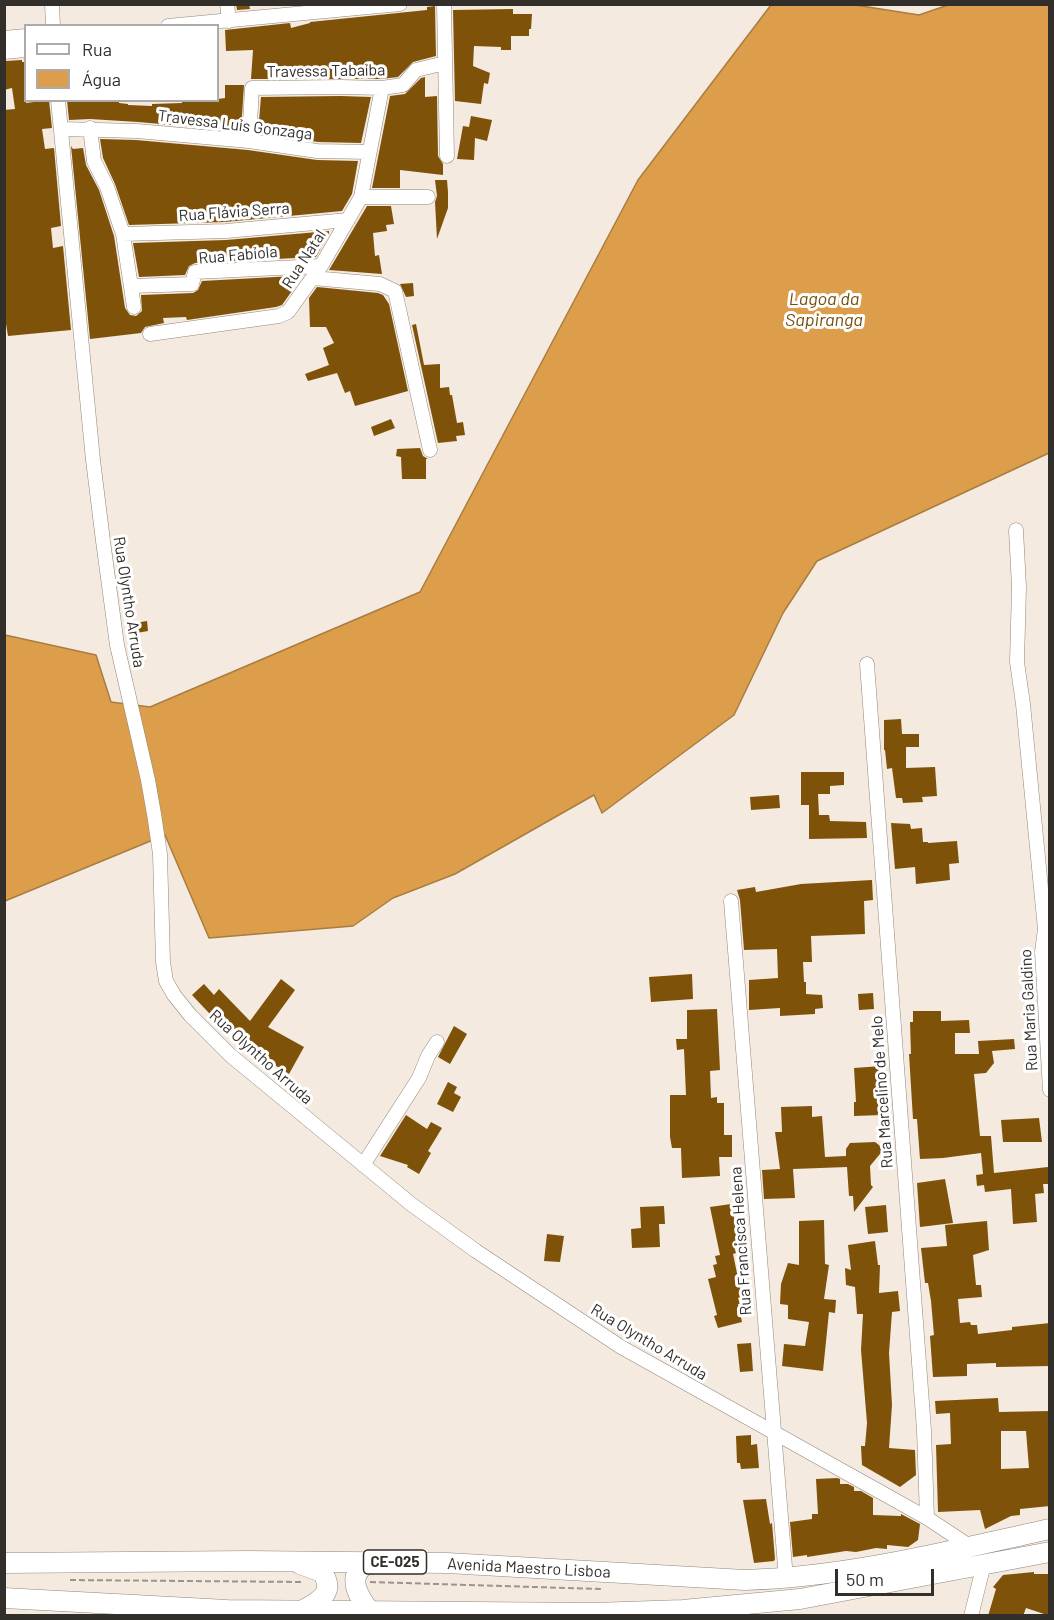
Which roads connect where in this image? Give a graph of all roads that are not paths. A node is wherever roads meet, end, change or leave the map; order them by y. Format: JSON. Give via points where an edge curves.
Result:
{"nodes":[{"id":1,"x":52,"y":4,"type":"edge"},
{"id":2,"x":227,"y":4,"type":"edge"},
{"id":3,"x":400,"y":4,"type":"edge"},
{"id":4,"x":444,"y":4,"type":"edge"},
{"id":5,"x":229,"y":21,"type":"junction"},
{"id":6,"x":53,"y":24,"type":"edge"},
{"id":7,"x":192,"y":24,"type":"edge"},
{"id":8,"x":24,"y":36,"type":"edge"},
{"id":9,"x":4,"y":38,"type":"edge"},
{"id":10,"x":24,"y":50,"type":"edge"},
{"id":11,"x":4,"y":52,"type":"edge"},
{"id":12,"x":445,"y":63,"type":"junction"},
{"id":13,"x":382,"y":88,"type":"junction"},
{"id":14,"x":58,"y":102,"type":"edge"},
{"id":15,"x":90,"y":128,"type":"junction"},
{"id":16,"x":60,"y":129,"type":"junction"},
{"id":17,"x":249,"y":141,"type":"junction"},
{"id":18,"x":369,"y":152,"type":"junction"},
{"id":19,"x":447,"y":156,"type":"dead end"},
{"id":20,"x":361,"y":197,"type":"junction"},
{"id":21,"x":428,"y":197,"type":"dead end"},
{"id":22,"x":348,"y":220,"type":"junction"},
{"id":23,"x":123,"y":234,"type":"junction"},
{"id":24,"x":321,"y":266,"type":"junction"},
{"id":25,"x":313,"y":278,"type":"junction"},
{"id":26,"x":131,"y":286,"type":"junction"},
{"id":27,"x":134,"y":307,"type":"dead end"},
{"id":28,"x":150,"y":334,"type":"dead end"},
{"id":29,"x":430,"y":450,"type":"dead end"},
{"id":30,"x":1016,"y":530,"type":"dead end"},
{"id":31,"x":867,"y":664,"type":"dead end"},
{"id":32,"x":732,"y":901,"type":"dead end"},
{"id":33,"x":1047,"y":930,"type":"edge"},
{"id":34,"x":437,"y":1042,"type":"dead end"},
{"id":35,"x":1050,"y":1090,"type":"edge"},
{"id":36,"x":363,"y":1165,"type":"junction"},
{"id":37,"x":772,"y":1430,"type":"junction"},
{"id":38,"x":927,"y":1518,"type":"junction"},
{"id":39,"x":1050,"y":1530,"type":"edge"},
{"id":40,"x":971,"y":1547,"type":"junction"},
{"id":41,"x":1050,"y":1552,"type":"edge"},
{"id":42,"x":283,"y":1561,"type":"junction"},
{"id":43,"x":379,"y":1562,"type":"junction"},
{"id":44,"x":4,"y":1563,"type":"edge"},
{"id":45,"x":984,"y":1564,"type":"junction"},
{"id":46,"x":786,"y":1579,"type":"junction"},
{"id":47,"x":4,"y":1598,"type":"edge"},
{"id":48,"x":369,"y":1610,"type":"junction"},
{"id":49,"x":293,"y":1611,"type":"edge"},
{"id":50,"x":225,"y":1613,"type":"edge"},
{"id":51,"x":345,"y":1613,"type":"edge"},
{"id":52,"x":399,"y":1614,"type":"edge"},
{"id":53,"x":593,"y":1614,"type":"edge"},
{"id":54,"x":970,"y":1616,"type":"edge"}],
"edges":[{"from":1,"to":6,"type":"street"},
{"from":2,"to":5,"type":"street"},
{"from":3,"to":5,"type":"street"},
{"from":4,"to":12,"type":"street"},
{"from":5,"to":7,"type":"street"},
{"from":8,"to":9,"type":"street"},
{"from":10,"to":11,"type":"street"},
{"from":12,"to":13,"type":"street","name":"Travessa Tabaíba","via":[[416,70],[403,85]]},
{"from":12,"to":19,"type":"street"},
{"from":13,"to":17,"type":"street","name":"Travessa Tabaíba","via":[[252,88]]},
{"from":13,"to":18,"type":"street","name":"Rua Natal"},
{"from":14,"to":16,"type":"street","name":"Rua Olyntho Arruda"},
{"from":15,"to":16,"type":"street","name":"Travessa Luís Gonzaga"},
{"from":15,"to":17,"type":"street","name":"Travessa Luís Gonzaga"},
{"from":15,"to":23,"type":"street","via":[[94,161]]},
{"from":16,"to":36,"type":"street","name":"Rua Olyntho Arruda","via":[[96,483],[117,645],[148,780],[160,854],[166,981],[190,1015],[230,1055]]},
{"from":17,"to":18,"type":"street","name":"Travessa Luís Gonzaga","via":[[317,152]]},
{"from":18,"to":20,"type":"street","name":"Rua Natal"},
{"from":20,"to":21,"type":"street"},
{"from":20,"to":22,"type":"street","name":"Rua Natal"},
{"from":22,"to":23,"type":"street","name":"Rua Flávia Serra","via":[[226,231]]},
{"from":22,"to":24,"type":"street","name":"Rua Natal"},
{"from":23,"to":26,"type":"street"},
{"from":24,"to":25,"type":"street","name":"Rua Natal"},
{"from":24,"to":26,"type":"street","name":"Rua Fabíola","via":[[195,272],[192,284]]},
{"from":25,"to":28,"type":"street","name":"Rua Natal","via":[[288,312],[279,316]]},
{"from":25,"to":29,"type":"street","via":[[380,284],[395,291]]},
{"from":26,"to":27,"type":"street"},
{"from":30,"to":33,"type":"street","name":"Rua Maria Galdino","via":[[1017,662]]},
{"from":31,"to":38,"type":"street","name":"Rua Marcelino de Melo","via":[[924,1430]]},
{"from":32,"to":37,"type":"street","name":"Rua Francisca Helena"},
{"from":33,"to":35,"type":"street","name":"Rua Maria Galdino","via":[[1042,952]]},
{"from":34,"to":36,"type":"street","via":[[419,1078]]},
{"from":36,"to":37,"type":"street","name":"Rua Olyntho Arruda","via":[[411,1204],[542,1296],[621,1347]]},
{"from":37,"to":38,"type":"street","name":"Rua Olyntho Arruda"},
{"from":37,"to":46,"type":"street","name":"Rua Francisca Helena"},
{"from":38,"to":40,"type":"street","name":"Rua Olyntho Arruda"},
{"from":39,"to":40,"type":"highway","name":"Avenida Maestro Lisboa","number":"CE-025"},
{"from":40,"to":46,"type":"highway","name":"Avenida Maestro Lisboa","number":"CE-025"},
{"from":41,"to":45,"type":"highway"},
{"from":42,"to":43,"type":"highway","name":"Avenida Maestro Lisboa","number":"CE-025"},
{"from":42,"to":44,"type":"highway","name":"Avenida Maestro Lisboa","number":"CE-025"},
{"from":42,"to":49,"type":"highway","via":[[322,1572],[328,1588],[317,1603]]},
{"from":43,"to":46,"type":"highway","name":"Avenida Maestro Lisboa","number":"CE-025"},
{"from":43,"to":48,"type":"highway","via":[[365,1566],[356,1582],[356,1592]]},
{"from":45,"to":53,"type":"highway","via":[[800,1599]]},
{"from":45,"to":54,"type":"street"},
{"from":47,"to":50,"type":"highway"},
{"from":48,"to":51,"type":"highway"},
{"from":48,"to":52,"type":"highway"},
{"from":49,"to":50,"type":"highway"},
{"from":49,"to":51,"type":"highway"},
{"from":52,"to":53,"type":"highway"}]}
